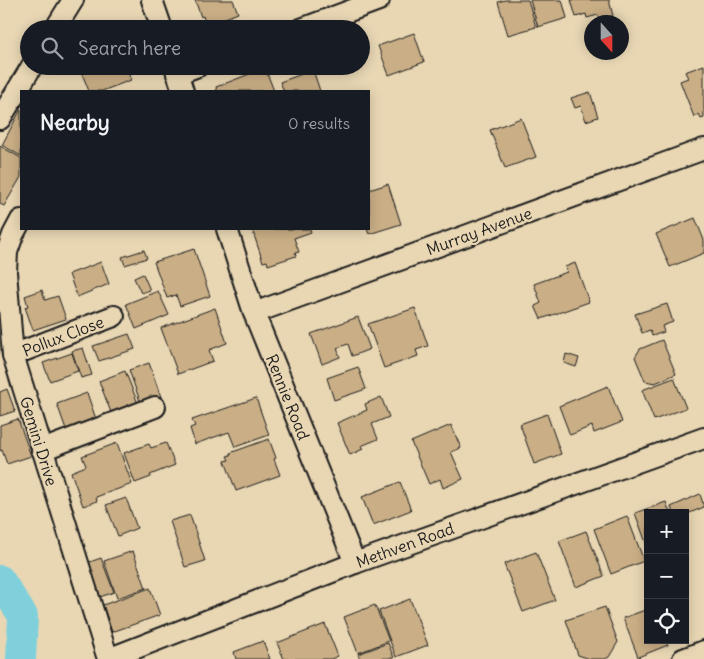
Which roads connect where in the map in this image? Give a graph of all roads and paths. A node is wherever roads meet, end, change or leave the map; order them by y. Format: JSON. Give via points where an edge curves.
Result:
{"nodes":[{"id":1,"x":73,"y":0,"type":"edge"},
{"id":2,"x":152,"y":0,"type":"edge"},
{"id":3,"x":380,"y":0,"type":"edge"},
{"id":4,"x":61,"y":20,"type":"edge"},
{"id":5,"x":159,"y":20,"type":"edge"},
{"id":6,"x":326,"y":20,"type":"edge"},
{"id":7,"x":27,"y":75,"type":"edge"},
{"id":8,"x":0,"y":119,"type":"edge"},
{"id":9,"x":704,"y":149,"type":"edge"},
{"id":10,"x":20,"y":222,"type":"edge"},
{"id":11,"x":227,"y":230,"type":"edge"},
{"id":12,"x":254,"y":313,"type":"junction"},
{"id":13,"x":114,"y":316,"type":"dead end"},
{"id":14,"x":13,"y":355,"type":"junction"},
{"id":15,"x":155,"y":407,"type":"dead end"},
{"id":16,"x":704,"y":438,"type":"edge"},
{"id":17,"x":42,"y":450,"type":"junction"},
{"id":18,"x":355,"y":563,"type":"junction"},
{"id":19,"x":704,"y":651,"type":"edge"},
{"id":20,"x":108,"y":659,"type":"edge"},
{"id":21,"x":683,"y":659,"type":"edge"}],
"edges":[{"from":1,"to":4,"type":"street"},
{"from":2,"to":5,"type":"street"},
{"from":3,"to":6,"type":"street"},
{"from":7,"to":8,"type":"street"},
{"from":9,"to":12,"type":"street","name":"Murray Avenue"},
{"from":10,"to":14,"type":"street","name":"Gemini Drive","via":[[7,252]]},
{"from":11,"to":12,"type":"street","name":"Rennie Road"},
{"from":12,"to":18,"type":"street","name":"Rennie Road"},
{"from":13,"to":14,"type":"street","name":"Pollux Close"},
{"from":14,"to":17,"type":"street","name":"Gemini Drive"},
{"from":15,"to":17,"type":"street"},
{"from":16,"to":18,"type":"street","name":"Methven Road"},
{"from":17,"to":20,"type":"street","name":"Gemini Drive"},
{"from":18,"to":20,"type":"street","name":"Methven Road"},
{"from":19,"to":21,"type":"street"}]}
